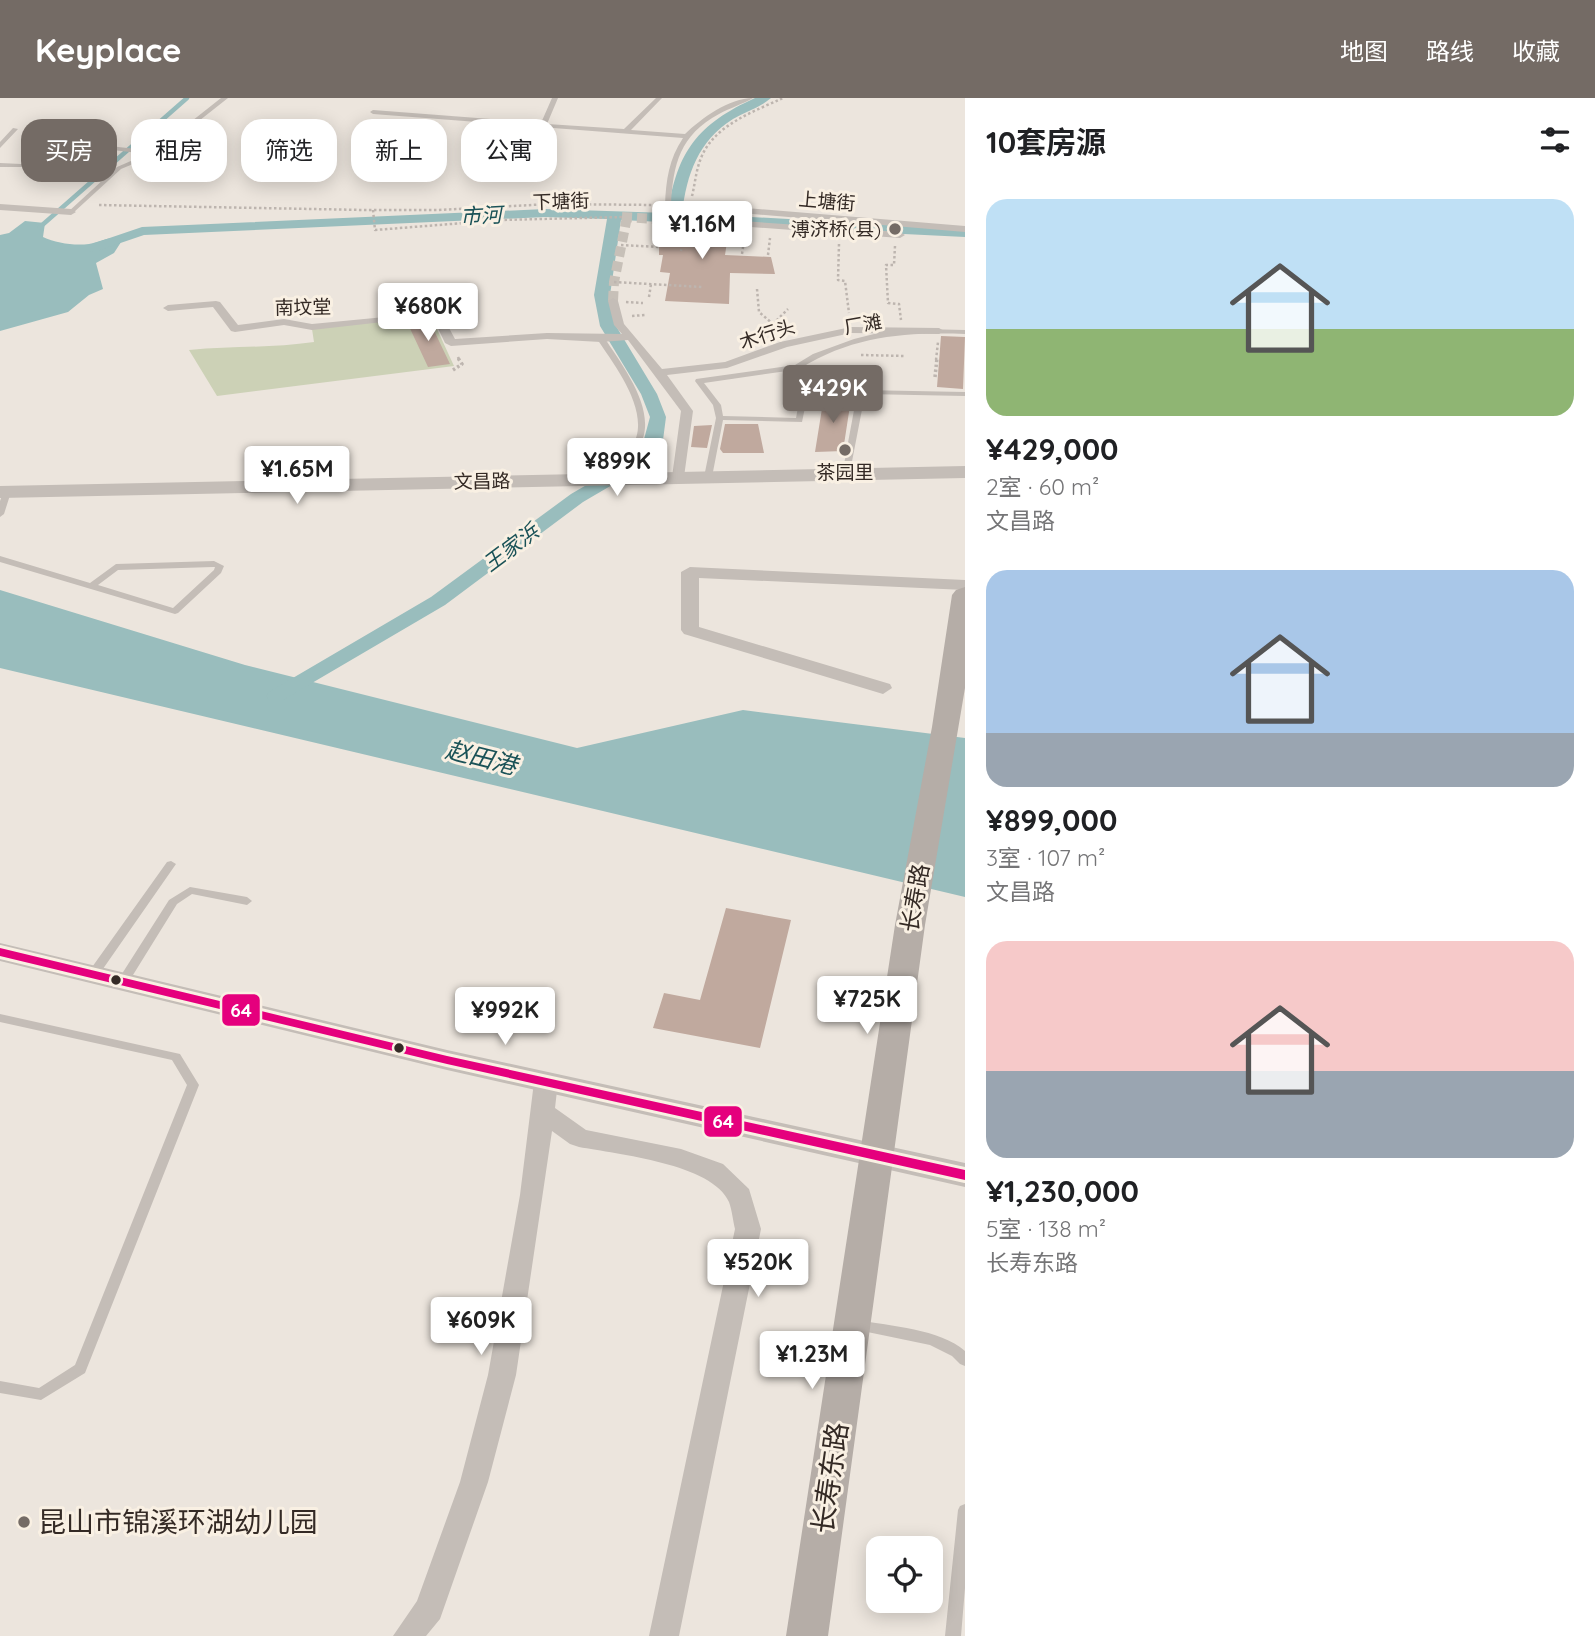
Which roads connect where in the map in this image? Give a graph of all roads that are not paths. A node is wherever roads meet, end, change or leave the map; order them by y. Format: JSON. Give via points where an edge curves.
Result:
{"nodes":[{"id":1,"x":225,"y":98,"type":"edge"},
{"id":2,"x":555,"y":98,"type":"edge"},
{"id":3,"x":659,"y":98,"type":"edge"},
{"id":4,"x":750,"y":98,"type":"edge"},
{"id":5,"x":373,"y":112,"type":"dead end"},
{"id":6,"x":198,"y":119,"type":"edge"},
{"id":7,"x":473,"y":119,"type":"edge"},
{"id":8,"x":546,"y":119,"type":"edge"},
{"id":9,"x":557,"y":125,"type":"edge"},
{"id":10,"x":15,"y":129,"type":"dead end"},
{"id":11,"x":627,"y":130,"type":"junction"},
{"id":12,"x":686,"y":136,"type":"junction"},
{"id":13,"x":0,"y":146,"type":"edge"},
{"id":14,"x":131,"y":162,"type":"edge"},
{"id":15,"x":0,"y":165,"type":"edge"},
{"id":16,"x":21,"y":166,"type":"edge"},
{"id":17,"x":668,"y":205,"type":"road end"},
{"id":18,"x":687,"y":206,"type":"road end"},
{"id":19,"x":0,"y":207,"type":"edge"},
{"id":20,"x":63,"y":212,"type":"joint"},
{"id":21,"x":741,"y":224,"type":"tunnel mouth"},
{"id":22,"x":895,"y":229,"type":"junction"},
{"id":23,"x":965,"y":229,"type":"edge"},
{"id":24,"x":965,"y":238,"type":"edge"},
{"id":25,"x":613,"y":301,"type":"tunnel mouth"},
{"id":26,"x":167,"y":307,"type":"dead end"},
{"id":27,"x":939,"y":331,"type":"junction"},
{"id":28,"x":965,"y":332,"type":"edge"},
{"id":29,"x":827,"y":335,"type":"junction"},
{"id":30,"x":628,"y":337,"type":"junction"},
{"id":31,"x":603,"y":339,"type":"junction"},
{"id":32,"x":840,"y":344,"type":"junction"},
{"id":33,"x":797,"y":367,"type":"junction"},
{"id":34,"x":659,"y":373,"type":"junction"},
{"id":35,"x":805,"y":391,"type":"junction"},
{"id":36,"x":861,"y":393,"type":"junction"},
{"id":37,"x":965,"y":394,"type":"edge"},
{"id":38,"x":720,"y":418,"type":"junction"},
{"id":39,"x":965,"y":472,"type":"edge"},
{"id":40,"x":846,"y":475,"type":"junction"},
{"id":41,"x":678,"y":477,"type":"junction"},
{"id":42,"x":708,"y":477,"type":"junction"},
{"id":43,"x":593,"y":478,"type":"junction"},
{"id":44,"x":3,"y":492,"type":"edge"},
{"id":45,"x":0,"y":514,"type":"edge"},
{"id":46,"x":0,"y":559,"type":"edge"},
{"id":47,"x":965,"y":585,"type":"edge"},
{"id":48,"x":92,"y":586,"type":"junction"},
{"id":49,"x":965,"y":595,"type":"edge"},
{"id":50,"x":883,"y":688,"type":"dead end"},
{"id":51,"x":171,"y":864,"type":"dead end"},
{"id":52,"x":247,"y":901,"type":"dead end"},
{"id":53,"x":0,"y":952,"type":"edge"},
{"id":54,"x":94,"y":973,"type":"junction"},
{"id":55,"x":124,"y":980,"type":"junction"},
{"id":56,"x":0,"y":1017,"type":"edge"},
{"id":57,"x":546,"y":1082,"type":"junction"},
{"id":58,"x":542,"y":1111,"type":"junction"},
{"id":59,"x":876,"y":1154,"type":"junction"},
{"id":60,"x":965,"y":1175,"type":"edge"},
{"id":61,"x":852,"y":1323,"type":"junction"},
{"id":62,"x":965,"y":1360,"type":"edge"},
{"id":63,"x":0,"y":1387,"type":"edge"},
{"id":64,"x":965,"y":1510,"type":"edge"},
{"id":65,"x":408,"y":1636,"type":"edge"},
{"id":66,"x":664,"y":1636,"type":"edge"},
{"id":67,"x":807,"y":1636,"type":"edge"},
{"id":68,"x":954,"y":1636,"type":"edge"}],
"edges":[{"from":1,"to":6,"type":"lane"},
{"from":2,"to":8,"type":"lane"},
{"from":3,"to":11,"type":"lane"},
{"from":4,"to":12,"type":"lane","via":[[702,119]]},
{"from":5,"to":7,"type":"lane"},
{"from":9,"to":11,"type":"lane"},
{"from":10,"to":13,"type":"lane"},
{"from":11,"to":12,"type":"lane"},
{"from":12,"to":17,"type":"lane","via":[[673,166]]},
{"from":14,"to":20,"type":"lane"},
{"from":15,"to":16,"type":"lane"},
{"from":18,"to":22,"type":"street","name":"上塘街"},
{"from":19,"to":20,"type":"street"},
{"from":21,"to":22,"type":"street","via":[[839,233]]},
{"from":22,"to":23,"type":"street","name":"上塘街"},
{"from":22,"to":24,"type":"street"},
{"from":25,"to":30,"type":"street","via":[[619,325]]},
{"from":26,"to":31,"type":"street","name":"南坟堂","via":[[216,304],[234,329],[284,322],[312,327],[427,314],[437,315],[451,343],[570,336]]},
{"from":27,"to":28,"type":"lane","name":"厂滩"},
{"from":27,"to":29,"type":"street","name":"木行头","via":[[851,330]]},
{"from":27,"to":32,"type":"lane","name":"厂滩","via":[[874,336]]},
{"from":29,"to":32,"type":"lane"},
{"from":29,"to":34,"type":"street","name":"木行头","via":[[727,365]]},
{"from":30,"to":31,"type":"street"},
{"from":30,"to":34,"type":"street"},
{"from":31,"to":43,"type":"lane","via":[[642,407],[643,424],[634,449]]},
{"from":32,"to":33,"type":"lane","name":"厂滩"},
{"from":33,"to":35,"type":"lane"},
{"from":33,"to":38,"type":"lane","via":[[699,381],[717,405]]},
{"from":34,"to":41,"type":"street","via":[[687,411]]},
{"from":35,"to":36,"type":"lane"},
{"from":35,"to":38,"type":"lane","via":[[799,420]]},
{"from":36,"to":37,"type":"lane"},
{"from":36,"to":40,"type":"lane"},
{"from":38,"to":42,"type":"lane"},
{"from":39,"to":40,"type":"street","name":"文昌路"},
{"from":40,"to":42,"type":"street","name":"文昌路"},
{"from":41,"to":42,"type":"street","name":"文昌路"},
{"from":41,"to":43,"type":"street","name":"文昌路"},
{"from":43,"to":44,"type":"street","name":"文昌路"},
{"from":44,"to":45,"type":"lane"},
{"from":46,"to":48,"type":"lane"},
{"from":47,"to":50,"type":"street","via":[[690,572],[690,630]]},
{"from":48,"to":48,"type":"lane","via":[[175,611],[220,566],[116,567]]},
{"from":49,"to":59,"type":"main road","name":"长寿路"},
{"from":51,"to":54,"type":"lane"},
{"from":52,"to":55,"type":"lane","via":[[190,890],[173,902]]},
{"from":53,"to":54,"type":"street"},
{"from":54,"to":55,"type":"street"},
{"from":55,"to":57,"type":"street"},
{"from":56,"to":63,"type":"lane","via":[[176,1057],[194,1085],[80,1369],[41,1394]]},
{"from":57,"to":58,"type":"street"},
{"from":57,"to":59,"type":"street"},
{"from":58,"to":65,"type":"street","via":[[502,1375],[474,1482],[434,1596]]},
{"from":58,"to":66,"type":"street","via":[[579,1138],[681,1158],[714,1171],[740,1196],[748,1229]]},
{"from":59,"to":60,"type":"street"},
{"from":59,"to":61,"type":"main road","name":"长寿东路"},
{"from":61,"to":62,"type":"lane","via":[[942,1343]]},
{"from":61,"to":67,"type":"main road","name":"长寿东路"},
{"from":64,"to":68,"type":"lane"}]}
